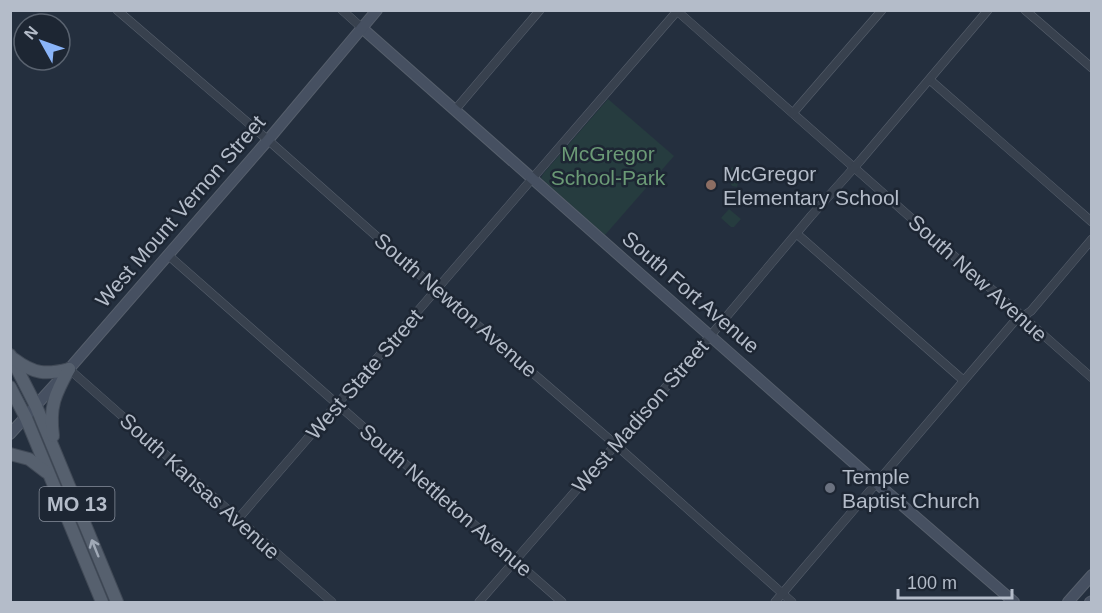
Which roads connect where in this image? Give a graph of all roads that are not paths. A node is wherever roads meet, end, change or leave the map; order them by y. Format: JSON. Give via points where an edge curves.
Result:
{"nodes":[{"id":1,"x":342,"y":10,"type":"edge"},
{"id":2,"x":377,"y":10,"type":"edge"},
{"id":3,"x":540,"y":10,"type":"edge"},
{"id":4,"x":882,"y":10,"type":"edge"},
{"id":5,"x":988,"y":10,"type":"edge"},
{"id":6,"x":1025,"y":10,"type":"edge"},
{"id":7,"x":677,"y":11,"type":"edge"},
{"id":8,"x":121,"y":12,"type":"edge"},
{"id":9,"x":362,"y":28,"type":"junction"},
{"id":10,"x":1092,"y":68,"type":"edge"},
{"id":11,"x":930,"y":80,"type":"junction"},
{"id":12,"x":455,"y":110,"type":"junction"},
{"id":13,"x":793,"y":113,"type":"junction"},
{"id":14,"x":268,"y":140,"type":"junction"},
{"id":15,"x":854,"y":167,"type":"junction"},
{"id":16,"x":532,"y":178,"type":"junction"},
{"id":17,"x":1092,"y":222,"type":"edge"},
{"id":18,"x":797,"y":234,"type":"junction"},
{"id":19,"x":1092,"y":239,"type":"edge"},
{"id":20,"x":168,"y":255,"type":"junction"},
{"id":21,"x":437,"y":290,"type":"junction"},
{"id":22,"x":1021,"y":316,"type":"junction"},
{"id":23,"x":711,"y":335,"type":"junction"},
{"id":24,"x":11,"y":356,"type":"edge"},
{"id":25,"x":69,"y":369,"type":"junction"},
{"id":26,"x":1092,"y":378,"type":"edge"},
{"id":27,"x":963,"y":380,"type":"junction"},
{"id":28,"x":10,"y":387,"type":"edge"},
{"id":29,"x":337,"y":405,"type":"junction"},
{"id":30,"x":36,"y":406,"type":"junction"},
{"id":31,"x":26,"y":418,"type":"junction"},
{"id":32,"x":10,"y":434,"type":"edge"},
{"id":33,"x":616,"y":445,"type":"junction"},
{"id":34,"x":10,"y":454,"type":"edge"},
{"id":35,"x":58,"y":459,"type":"junction"},
{"id":36,"x":49,"y":475,"type":"junction"},
{"id":37,"x":877,"y":483,"type":"junction"},
{"id":38,"x":238,"y":519,"type":"junction"},
{"id":39,"x":515,"y":561,"type":"junction"},
{"id":40,"x":1092,"y":575,"type":"edge"},
{"id":41,"x":783,"y":594,"type":"junction"},
{"id":42,"x":102,"y":603,"type":"edge"},
{"id":43,"x":117,"y":603,"type":"edge"},
{"id":44,"x":332,"y":603,"type":"edge"},
{"id":45,"x":479,"y":603,"type":"edge"},
{"id":46,"x":562,"y":603,"type":"edge"},
{"id":47,"x":775,"y":603,"type":"edge"},
{"id":48,"x":792,"y":603,"type":"edge"},
{"id":49,"x":1014,"y":603,"type":"edge"},
{"id":50,"x":1068,"y":603,"type":"edge"}],
"edges":[{"from":1,"to":9,"type":"street","name":"South Fort Avenue"},
{"from":2,"to":9,"type":"street","name":"West Mount Vernon Street"},
{"from":3,"to":12,"type":"street"},
{"from":4,"to":13,"type":"street"},
{"from":5,"to":11,"type":"street","name":"West Madison Street"},
{"from":6,"to":10,"type":"street"},
{"from":7,"to":13,"type":"street","name":"South New Avenue"},
{"from":7,"to":16,"type":"street","name":"West State Street"},
{"from":8,"to":14,"type":"street","name":"South Newton Avenue"},
{"from":9,"to":12,"type":"street","name":"South Fort Avenue"},
{"from":9,"to":14,"type":"street","name":"West Mount Vernon Street"},
{"from":11,"to":15,"type":"street","name":"West Madison Street"},
{"from":11,"to":17,"type":"street"},
{"from":12,"to":16,"type":"street","name":"South Fort Avenue"},
{"from":13,"to":15,"type":"street","name":"South New Avenue"},
{"from":14,"to":20,"type":"street","name":"West Mount Vernon Street"},
{"from":14,"to":21,"type":"street","name":"South Newton Avenue"},
{"from":15,"to":18,"type":"street","name":"West Madison Street"},
{"from":15,"to":22,"type":"street","name":"South New Avenue"},
{"from":16,"to":21,"type":"street","name":"West State Street"},
{"from":16,"to":23,"type":"street","name":"South Fort Avenue"},
{"from":18,"to":23,"type":"street","name":"West Madison Street"},
{"from":18,"to":27,"type":"street"},
{"from":19,"to":22,"type":"street","via":[[1031,311]]},
{"from":20,"to":25,"type":"street","name":"West Mount Vernon Street"},
{"from":20,"to":29,"type":"street","name":"South Nettleton Avenue"},
{"from":21,"to":29,"type":"street","name":"West State Street"},
{"from":21,"to":33,"type":"street","name":"South Newton Avenue"},
{"from":22,"to":26,"type":"street","name":"South New Avenue"},
{"from":22,"to":27,"type":"street"},
{"from":23,"to":33,"type":"street","name":"West Madison Street"},
{"from":23,"to":37,"type":"street","name":"South Fort Avenue"},
{"from":24,"to":25,"type":"main road","via":[[31,370],[44,373]]},
{"from":24,"to":30,"type":"main road","number":"MO 13"},
{"from":25,"to":30,"type":"street","name":"West Mount Vernon Street"},
{"from":25,"to":35,"type":"main road","via":[[51,414]]},
{"from":25,"to":38,"type":"street","name":"South Kansas Avenue"},
{"from":27,"to":37,"type":"street"},
{"from":28,"to":31,"type":"main road","number":"MO 13"},
{"from":29,"to":38,"type":"street","name":"West State Street"},
{"from":29,"to":39,"type":"street","name":"South Nettleton Avenue"},
{"from":30,"to":31,"type":"street","name":"West Mount Vernon Street"},
{"from":30,"to":35,"type":"main road","number":"MO 13"},
{"from":31,"to":32,"type":"street","name":"West Mount Vernon Street"},
{"from":31,"to":36,"type":"main road","number":"MO 13"},
{"from":33,"to":39,"type":"street","name":"West Madison Street"},
{"from":33,"to":41,"type":"street","name":"South Newton Avenue"},
{"from":34,"to":36,"type":"main road","via":[[33,461]]},
{"from":43,"to":35,"type":"main road","number":"MO 13","one_way":true},
{"from":36,"to":42,"type":"main road","number":"MO 13"},
{"from":37,"to":41,"type":"street"},
{"from":37,"to":49,"type":"street","name":"South Fort Avenue"},
{"from":38,"to":44,"type":"street","name":"South Kansas Avenue"},
{"from":39,"to":45,"type":"street","name":"West Madison Street"},
{"from":39,"to":46,"type":"street","name":"South Nettleton Avenue"},
{"from":40,"to":50,"type":"street"},
{"from":41,"to":47,"type":"street"},
{"from":41,"to":48,"type":"street","name":"South Newton Avenue"}]}
